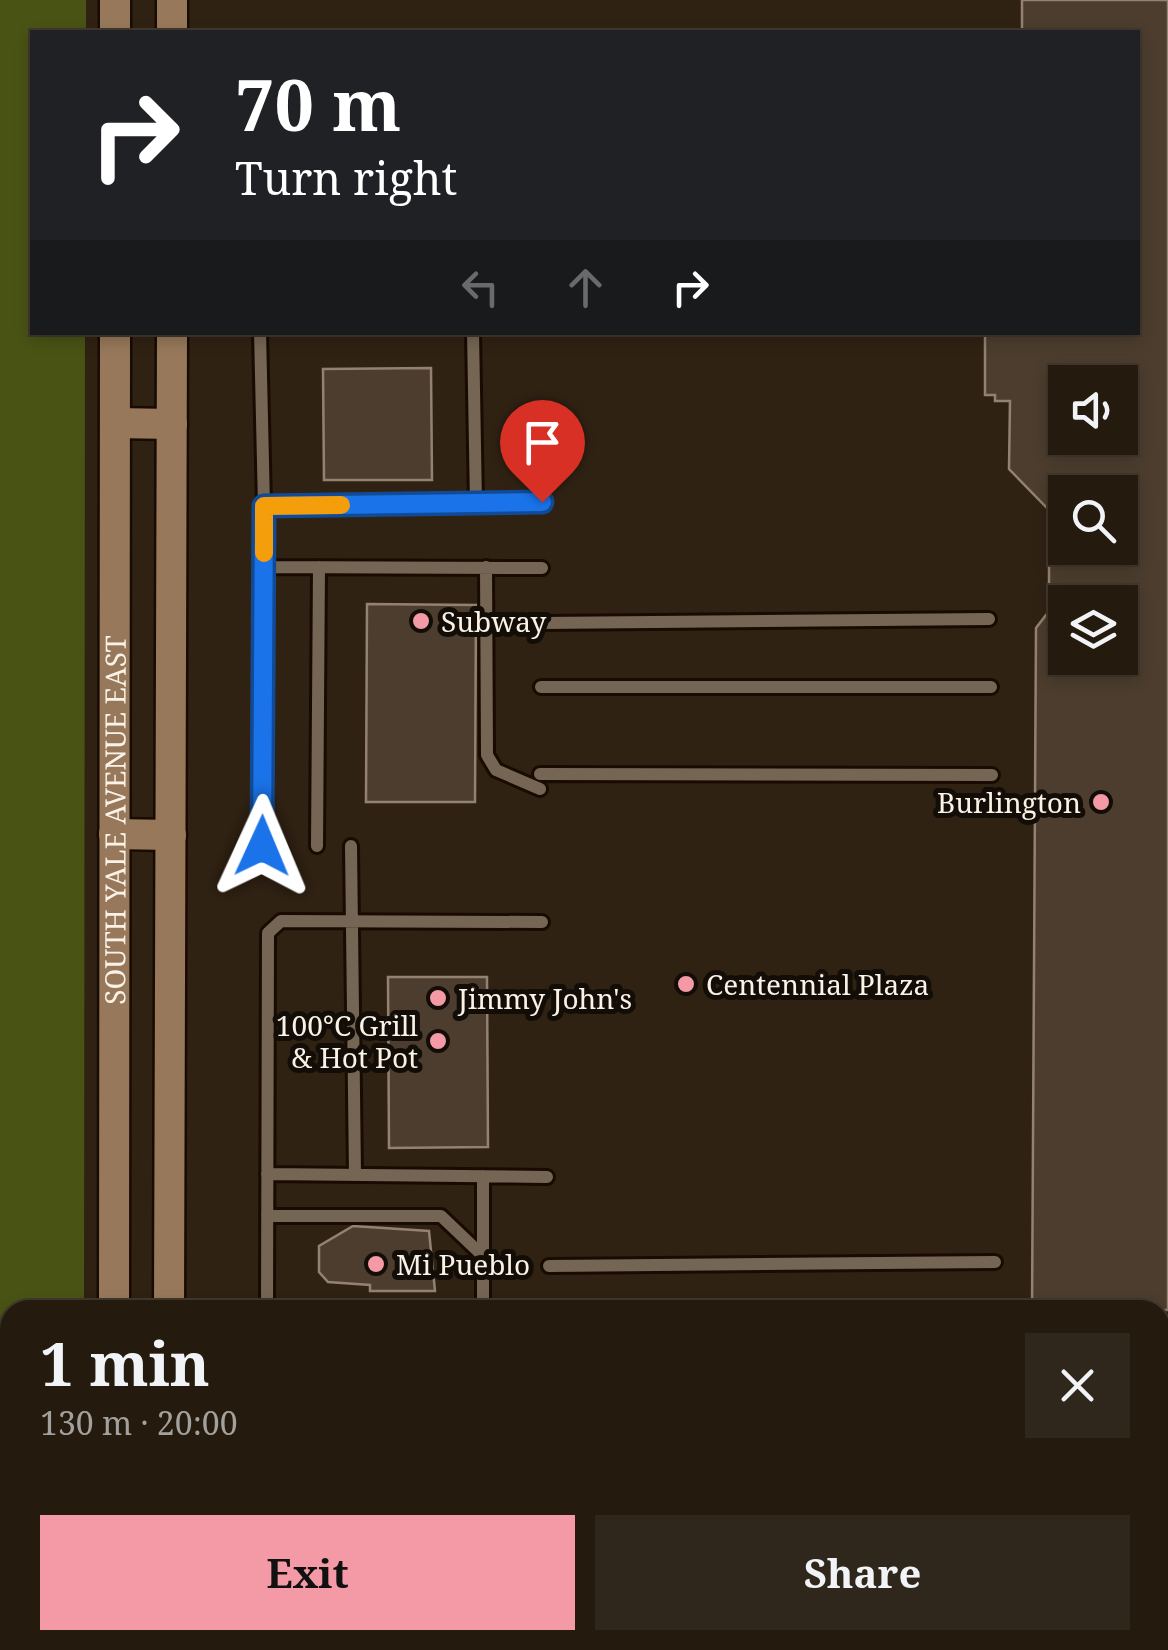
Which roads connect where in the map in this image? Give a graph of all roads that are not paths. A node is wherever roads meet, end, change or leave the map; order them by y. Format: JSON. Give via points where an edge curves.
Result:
{"nodes":[{"id":1,"x":115,"y":0,"type":"edge"},
{"id":2,"x":172,"y":0,"type":"edge"},
{"id":3,"x":115,"y":30,"type":"edge"},
{"id":4,"x":172,"y":30,"type":"edge"},
{"id":5,"x":115,"y":335,"type":"edge"},
{"id":6,"x":172,"y":335,"type":"edge"},
{"id":7,"x":260,"y":335,"type":"edge"},
{"id":8,"x":473,"y":335,"type":"edge"},
{"id":9,"x":116,"y":423,"type":"junction"},
{"id":10,"x":172,"y":424,"type":"junction"},
{"id":11,"x":542,"y":502,"type":"dead end"},
{"id":12,"x":476,"y":504,"type":"junction"},
{"id":13,"x":264,"y":506,"type":"junction"},
{"id":14,"x":264,"y":567,"type":"junction"},
{"id":15,"x":320,"y":567,"type":"junction"},
{"id":16,"x":486,"y":567,"type":"junction"},
{"id":17,"x":542,"y":568,"type":"dead end"},
{"id":18,"x":990,"y":619,"type":"dead end"},
{"id":19,"x":542,"y":623,"type":"dead end"},
{"id":20,"x":991,"y":686,"type":"dead end"},
{"id":21,"x":541,"y":687,"type":"dead end"},
{"id":22,"x":992,"y":774,"type":"dead end"},
{"id":23,"x":114,"y":834,"type":"junction"},
{"id":24,"x":171,"y":835,"type":"junction"},
{"id":25,"x":262,"y":846,"type":"dead end"},
{"id":26,"x":316,"y":846,"type":"dead end"},
{"id":27,"x":350,"y":846,"type":"dead end"},
{"id":28,"x":352,"y":921,"type":"junction"},
{"id":29,"x":542,"y":922,"type":"dead end"},
{"id":30,"x":266,"y":1174,"type":"junction"},
{"id":31,"x":355,"y":1175,"type":"junction"},
{"id":32,"x":483,"y":1176,"type":"junction"},
{"id":33,"x":547,"y":1178,"type":"dead end"},
{"id":34,"x":266,"y":1216,"type":"junction"},
{"id":35,"x":484,"y":1256,"type":"junction"},
{"id":36,"x":995,"y":1262,"type":"dead end"},
{"id":37,"x":549,"y":1266,"type":"dead end"},
{"id":38,"x":114,"y":1300,"type":"edge"},
{"id":39,"x":169,"y":1300,"type":"edge"},
{"id":40,"x":267,"y":1300,"type":"edge"},
{"id":41,"x":484,"y":1300,"type":"edge"}],
"edges":[{"from":1,"to":3,"type":"main road"},
{"from":2,"to":4,"type":"main road"},
{"from":5,"to":9,"type":"main road","name":"SOUTH YALE AVENUE EAST"},
{"from":6,"to":10,"type":"main road","name":"SOUTH YALE AVENUE EAST"},
{"from":7,"to":13,"type":"lane"},
{"from":8,"to":12,"type":"lane"},
{"from":9,"to":10,"type":"main road"},
{"from":9,"to":23,"type":"main road","name":"SOUTH YALE AVENUE EAST"},
{"from":10,"to":24,"type":"main road","name":"SOUTH YALE AVENUE EAST"},
{"from":11,"to":12,"type":"lane"},
{"from":12,"to":13,"type":"lane"},
{"from":13,"to":14,"type":"lane"},
{"from":14,"to":15,"type":"lane"},
{"from":14,"to":25,"type":"lane"},
{"from":15,"to":16,"type":"lane"},
{"from":15,"to":26,"type":"lane"},
{"from":16,"to":17,"type":"lane"},
{"from":16,"to":22,"type":"lane","via":[[487,755],[496,770],[540,781]]},
{"from":18,"to":19,"type":"lane"},
{"from":20,"to":21,"type":"lane"},
{"from":23,"to":24,"type":"main road"},
{"from":23,"to":38,"type":"main road","name":"SOUTH YALE AVENUE EAST"},
{"from":24,"to":39,"type":"main road","name":"SOUTH YALE AVENUE EAST"},
{"from":27,"to":28,"type":"lane"},
{"from":28,"to":29,"type":"lane"},
{"from":28,"to":30,"type":"lane","via":[[281,921],[268,933]]},
{"from":28,"to":31,"type":"lane"},
{"from":30,"to":31,"type":"lane"},
{"from":30,"to":34,"type":"lane"},
{"from":31,"to":32,"type":"lane"},
{"from":32,"to":33,"type":"lane"},
{"from":32,"to":35,"type":"lane"},
{"from":34,"to":35,"type":"lane","via":[[441,1216]]},
{"from":34,"to":40,"type":"lane"},
{"from":35,"to":41,"type":"lane"},
{"from":36,"to":37,"type":"lane"}]}
